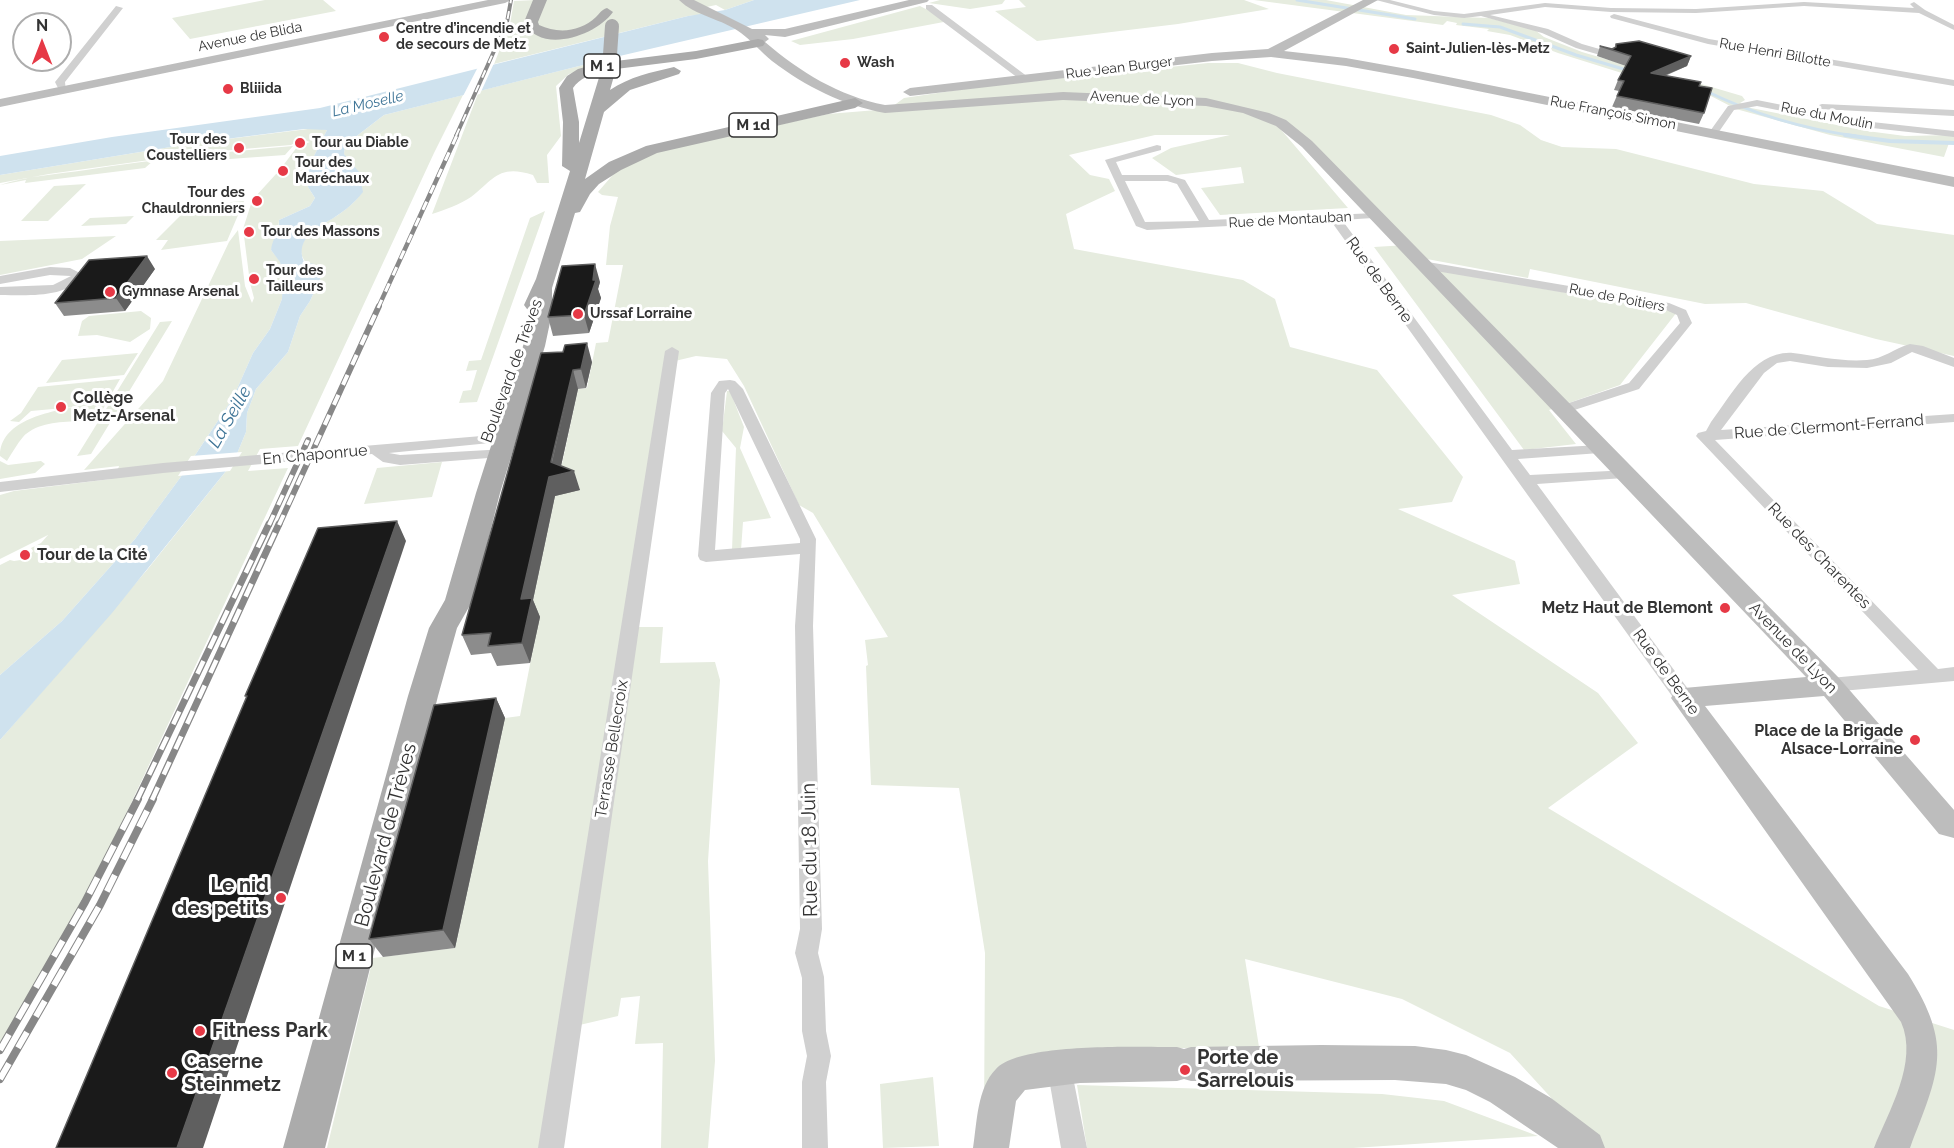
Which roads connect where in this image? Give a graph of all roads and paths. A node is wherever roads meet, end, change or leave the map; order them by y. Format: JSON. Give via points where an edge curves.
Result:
{"nodes":[{"id":1,"x":505,"y":0,"type":"edge"},
{"id":2,"x":685,"y":0,"type":"edge"},
{"id":3,"x":1380,"y":0,"type":"edge"},
{"id":4,"x":1495,"y":0,"type":"edge"},
{"id":5,"x":1911,"y":0,"type":"edge"},
{"id":6,"x":1368,"y":2,"type":"edge"},
{"id":7,"x":1542,"y":2,"type":"edge"},
{"id":8,"x":541,"y":3,"type":"edge"},
{"id":9,"x":926,"y":4,"type":"edge"},
{"id":10,"x":704,"y":5,"type":"edge"},
{"id":11,"x":604,"y":6,"type":"edge"},
{"id":12,"x":119,"y":8,"type":"dead end"},
{"id":13,"x":1599,"y":10,"type":"junction"},
{"id":14,"x":1919,"y":11,"type":"junction"},
{"id":15,"x":1497,"y":12,"type":"junction"},
{"id":16,"x":872,"y":14,"type":"junction"},
{"id":17,"x":1482,"y":14,"type":"junction"},
{"id":18,"x":1954,"y":28,"type":"edge"},
{"id":19,"x":758,"y":37,"type":"junction"},
{"id":20,"x":1271,"y":53,"type":"junction"},
{"id":21,"x":1607,"y":54,"type":"edge"},
{"id":22,"x":1025,"y":79,"type":"junction"},
{"id":23,"x":1954,"y":83,"type":"edge"},
{"id":24,"x":63,"y":90,"type":"junction"},
{"id":25,"x":897,"y":94,"type":"junction"},
{"id":26,"x":861,"y":96,"type":"junction"},
{"id":27,"x":0,"y":103,"type":"edge"},
{"id":28,"x":1785,"y":107,"type":"junction"},
{"id":29,"x":907,"y":108,"type":"junction"},
{"id":30,"x":597,"y":109,"type":"junction"},
{"id":31,"x":1954,"y":113,"type":"edge"},
{"id":32,"x":1713,"y":134,"type":"junction"},
{"id":33,"x":1954,"y":134,"type":"edge"},
{"id":34,"x":1158,"y":148,"type":"dead end"},
{"id":35,"x":1118,"y":178,"type":"junction"},
{"id":36,"x":1954,"y":182,"type":"edge"},
{"id":37,"x":568,"y":201,"type":"junction"},
{"id":38,"x":1373,"y":215,"type":"junction"},
{"id":39,"x":1334,"y":217,"type":"junction"},
{"id":40,"x":1206,"y":224,"type":"junction"},
{"id":41,"x":559,"y":239,"type":"junction"},
{"id":42,"x":1422,"y":265,"type":"junction"},
{"id":43,"x":0,"y":280,"type":"edge"},
{"id":44,"x":0,"y":291,"type":"edge"},
{"id":45,"x":672,"y":351,"type":"dead end"},
{"id":46,"x":1952,"y":361,"type":"edge"},
{"id":47,"x":1562,"y":410,"type":"junction"},
{"id":48,"x":1954,"y":418,"type":"edge"},
{"id":49,"x":1708,"y":435,"type":"junction"},
{"id":50,"x":494,"y":446,"type":"junction"},
{"id":51,"x":1600,"y":449,"type":"junction"},
{"id":52,"x":1508,"y":455,"type":"junction"},
{"id":53,"x":1624,"y":473,"type":"junction"},
{"id":54,"x":1527,"y":480,"type":"junction"},
{"id":55,"x":0,"y":487,"type":"edge"},
{"id":56,"x":808,"y":548,"type":"junction"},
{"id":57,"x":1954,"y":674,"type":"edge"},
{"id":58,"x":1934,"y":676,"type":"junction"},
{"id":59,"x":1830,"y":685,"type":"junction"},
{"id":60,"x":1684,"y":698,"type":"junction"},
{"id":61,"x":1952,"y":827,"type":"edge"},
{"id":62,"x":1059,"y":1068,"type":"junction"},
{"id":63,"x":306,"y":1136,"type":"edge"},
{"id":64,"x":552,"y":1148,"type":"edge"},
{"id":65,"x":815,"y":1148,"type":"edge"},
{"id":66,"x":991,"y":1148,"type":"edge"},
{"id":67,"x":1074,"y":1148,"type":"edge"},
{"id":68,"x":1587,"y":1148,"type":"edge"},
{"id":69,"x":1892,"y":1148,"type":"edge"}],
"edges":[{"from":1,"to":24,"type":"main road","name":"Avenue de Blida"},
{"from":2,"to":10,"type":"main road","name":"Avenue de Lyon"},
{"from":3,"to":17,"type":"street","via":[[1445,15]]},
{"from":4,"to":15,"type":"street"},
{"from":5,"to":14,"type":"street"},
{"from":6,"to":20,"type":"main road","name":"Rue Jean Burger","number":"M 1d"},
{"from":7,"to":13,"type":"street"},
{"from":7,"to":15,"type":"street"},
{"from":8,"to":11,"type":"main road","via":[[532,26],[552,34],[590,29],[599,22]]},
{"from":9,"to":16,"type":"main road","number":"M 1"},
{"from":9,"to":22,"type":"street"},
{"from":10,"to":19,"type":"main road","name":"Avenue de Lyon"},
{"from":11,"to":30,"type":"main road","bridge":true,"via":[[612,26],[609,69]]},
{"from":12,"to":24,"type":"street","via":[[60,82]]},
{"from":13,"to":14,"type":"street","via":[[1707,11],[1804,4]]},
{"from":13,"to":23,"type":"street","name":"Rue Henri Billotte","via":[[1682,36]]},
{"from":14,"to":18,"type":"street"},
{"from":15,"to":17,"type":"street"},
{"from":16,"to":19,"type":"main road","number":"M 1"},
{"from":16,"to":19,"type":"main road","number":"M 1"},
{"from":17,"to":21,"type":"street","via":[[1545,31]]},
{"from":19,"to":26,"type":"main road","name":"Avenue de Lyon"},
{"from":19,"to":30,"type":"main road","number":"M 1","via":[[626,85]]},
{"from":19,"to":37,"type":"main road","number":"M 1","via":[[718,51],[600,67],[572,80],[566,88],[571,122]]},
{"from":20,"to":22,"type":"main road","name":"Rue Jean Burger","number":"M 1d"},
{"from":20,"to":32,"type":"main road","name":"Rue François Simon","via":[[1357,64]]},
{"from":22,"to":25,"type":"main road","name":"Rue Jean Burger","number":"M 1d"},
{"from":24,"to":27,"type":"main road","name":"Avenue de Blida"},
{"from":25,"to":26,"type":"main road","name":"Rue Jean Burger","number":"M 1d"},
{"from":25,"to":29,"type":"main road","via":[[900,105]]},
{"from":26,"to":29,"type":"main road","name":"Avenue de Lyon","via":[[885,109]]},
{"from":26,"to":41,"type":"main road","number":"M 1d","via":[[652,149],[615,166],[582,192]]},
{"from":28,"to":31,"type":"street"},
{"from":28,"to":32,"type":"street","name":"Rue du Moulin","via":[[1749,104],[1731,108]]},
{"from":28,"to":33,"type":"street","name":"Rue du Moulin","via":[[1863,124]]},
{"from":29,"to":38,"type":"main road","name":"Avenue de Lyon","via":[[1073,96],[1226,105],[1264,116],[1292,131]]},
{"from":30,"to":37,"type":"main road","number":"M 1"},
{"from":32,"to":36,"type":"main road","name":"Rue François Simon"},
{"from":34,"to":35,"type":"street","via":[[1110,160]]},
{"from":35,"to":40,"type":"street","name":"Rue de Montauban","via":[[1176,179]]},
{"from":35,"to":40,"type":"street","name":"Rue de Montauban","via":[[1140,224]]},
{"from":37,"to":41,"type":"main road","number":"M 1"},
{"from":38,"to":39,"type":"street","name":"Rue de Montauban"},
{"from":38,"to":42,"type":"main road","name":"Avenue de Lyon"},
{"from":39,"to":40,"type":"street","name":"Rue de Montauban"},
{"from":39,"to":52,"type":"street","name":"Rue de Berne"},
{"from":41,"to":50,"type":"main road","name":"Boulevard de Trèves","number":"M 1","via":[[543,290],[536,335]]},
{"from":42,"to":47,"type":"main road","name":"Avenue de Lyon"},
{"from":42,"to":47,"type":"street","name":"Rue de Poitiers","via":[[1669,307],[1682,313],[1686,323],[1634,386]]},
{"from":43,"to":44,"type":"street","via":[[51,272],[78,274],[72,282],[46,290]]},
{"from":45,"to":64,"type":"street","name":"Terrasse Bellecroix"},
{"from":46,"to":49,"type":"street","via":[[1910,348],[1867,364],[1790,357],[1773,360],[1759,370]]},
{"from":47,"to":51,"type":"main road","name":"Avenue de Lyon"},
{"from":48,"to":49,"type":"street","name":"Rue de Clermont-Ferrand"},
{"from":49,"to":58,"type":"street","name":"Rue des Charentes"},
{"from":50,"to":55,"type":"street","name":"En Chaponrue","via":[[400,460],[388,459],[376,450]]},
{"from":50,"to":63,"type":"main road","name":"Boulevard de Trèves","number":"M 1","via":[[459,600],[443,628],[423,696]]},
{"from":51,"to":52,"type":"street"},
{"from":51,"to":53,"type":"main road","name":"Avenue de Lyon"},
{"from":52,"to":54,"type":"street","name":"Rue de Berne"},
{"from":53,"to":54,"type":"street"},
{"from":53,"to":59,"type":"main road","name":"Avenue de Lyon"},
{"from":54,"to":60,"type":"street","name":"Rue de Berne"},
{"from":56,"to":56,"type":"street","name":"Rue du 18 Juin","via":[[808,539],[736,389],[724,384],[718,393],[706,556]]},
{"from":56,"to":65,"type":"street","name":"Rue du 18 Juin","via":[[803,621],[811,929],[807,936],[818,1074],[814,1082]]},
{"from":57,"to":58,"type":"street"},
{"from":58,"to":59,"type":"street"},
{"from":59,"to":60,"type":"main road"},
{"from":59,"to":61,"type":"main road","name":"Avenue de Lyon"},
{"from":60,"to":69,"type":"main road","name":"Rue de Berne","via":[[1915,1013],[1923,1040],[1921,1068]]},
{"from":62,"to":66,"type":"main road","via":[[1018,1073],[1007,1082],[999,1097]]},
{"from":62,"to":67,"type":"street"},
{"from":62,"to":68,"type":"main road","via":[[1340,1062],[1446,1068],[1495,1085]]}]}
